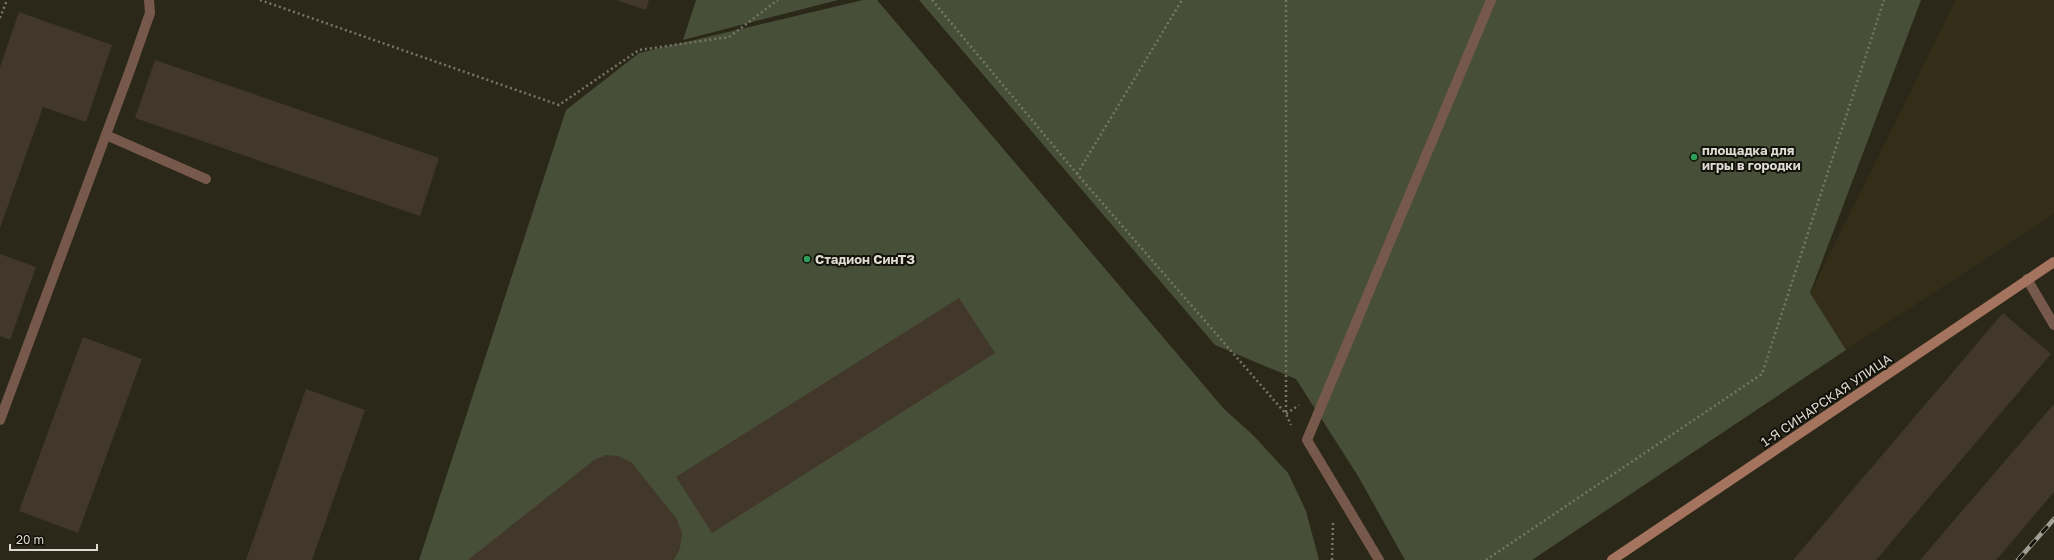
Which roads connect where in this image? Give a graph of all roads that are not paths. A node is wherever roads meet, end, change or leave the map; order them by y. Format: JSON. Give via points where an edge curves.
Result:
{"nodes":[{"id":1,"x":149,"y":0,"type":"edge"},
{"id":2,"x":1491,"y":0,"type":"edge"},
{"id":3,"x":106,"y":134,"type":"junction"},
{"id":4,"x":206,"y":179,"type":"dead end"},
{"id":5,"x":2054,"y":262,"type":"edge"},
{"id":6,"x":2027,"y":279,"type":"junction"},
{"id":7,"x":2054,"y":325,"type":"edge"},
{"id":8,"x":5,"y":394,"type":"edge"},
{"id":9,"x":0,"y":420,"type":"edge"},
{"id":10,"x":1379,"y":560,"type":"edge"},
{"id":11,"x":1612,"y":560,"type":"edge"}],
"edges":[{"from":1,"to":3,"type":"lane","via":[[150,13]]},
{"from":2,"to":10,"type":"lane","via":[[1307,440]]},
{"from":3,"to":4,"type":"lane"},
{"from":3,"to":8,"type":"lane"},
{"from":5,"to":6,"type":"street","name":"1-Я СИНАРСКАЯ УЛИЦА"},
{"from":6,"to":7,"type":"lane"},
{"from":6,"to":11,"type":"street","name":"1-Я СИНАРСКАЯ УЛИЦА"},
{"from":8,"to":9,"type":"lane"}]}
